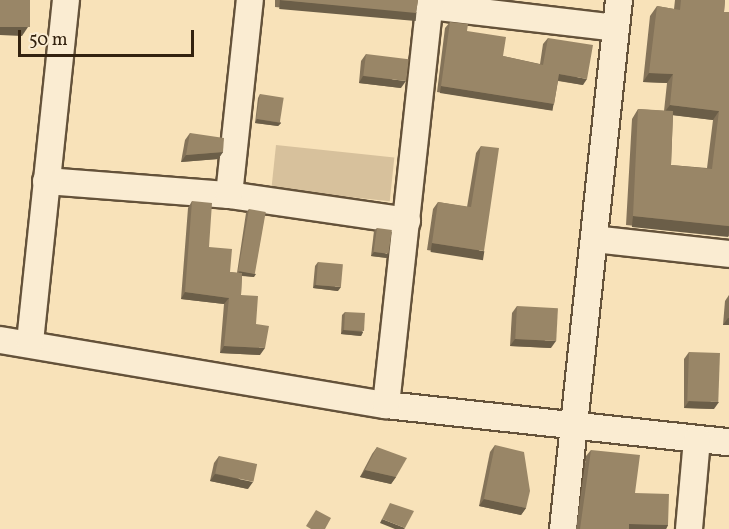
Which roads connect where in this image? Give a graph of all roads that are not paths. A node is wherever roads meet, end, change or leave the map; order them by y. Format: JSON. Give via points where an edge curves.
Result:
{"nodes":[{"id":1,"x":66,"y":0,"type":"edge"},
{"id":2,"x":249,"y":0,"type":"edge"},
{"id":3,"x":619,"y":0,"type":"edge"},
{"id":4,"x":430,"y":3,"type":"edge"},
{"id":5,"x":616,"y":28,"type":"junction"},
{"id":6,"x":46,"y":181,"type":"junction"},
{"id":7,"x":229,"y":195,"type":"junction"},
{"id":8,"x":407,"y":221,"type":"junction"},
{"id":9,"x":594,"y":239,"type":"junction"},
{"id":10,"x":729,"y":254,"type":"edge"},
{"id":11,"x":0,"y":340,"type":"edge"},
{"id":12,"x":30,"y":342,"type":"junction"},
{"id":13,"x":386,"y":405,"type":"junction"},
{"id":14,"x":575,"y":428,"type":"junction"},
{"id":15,"x":697,"y":439,"type":"junction"},
{"id":16,"x":729,"y":442,"type":"edge"},
{"id":17,"x":563,"y":529,"type":"edge"},
{"id":18,"x":689,"y":529,"type":"edge"}],
"edges":[{"from":1,"to":6,"type":"street"},
{"from":2,"to":7,"type":"street"},
{"from":3,"to":5,"type":"street"},
{"from":4,"to":5,"type":"street"},
{"from":4,"to":8,"type":"street"},
{"from":5,"to":9,"type":"street"},
{"from":6,"to":7,"type":"street"},
{"from":6,"to":12,"type":"street"},
{"from":7,"to":8,"type":"street"},
{"from":8,"to":13,"type":"street"},
{"from":9,"to":10,"type":"street"},
{"from":9,"to":14,"type":"street"},
{"from":11,"to":12,"type":"street"},
{"from":12,"to":13,"type":"street"},
{"from":13,"to":14,"type":"street"},
{"from":14,"to":15,"type":"street"},
{"from":14,"to":17,"type":"street"},
{"from":15,"to":16,"type":"street"},
{"from":15,"to":18,"type":"street"}]}
